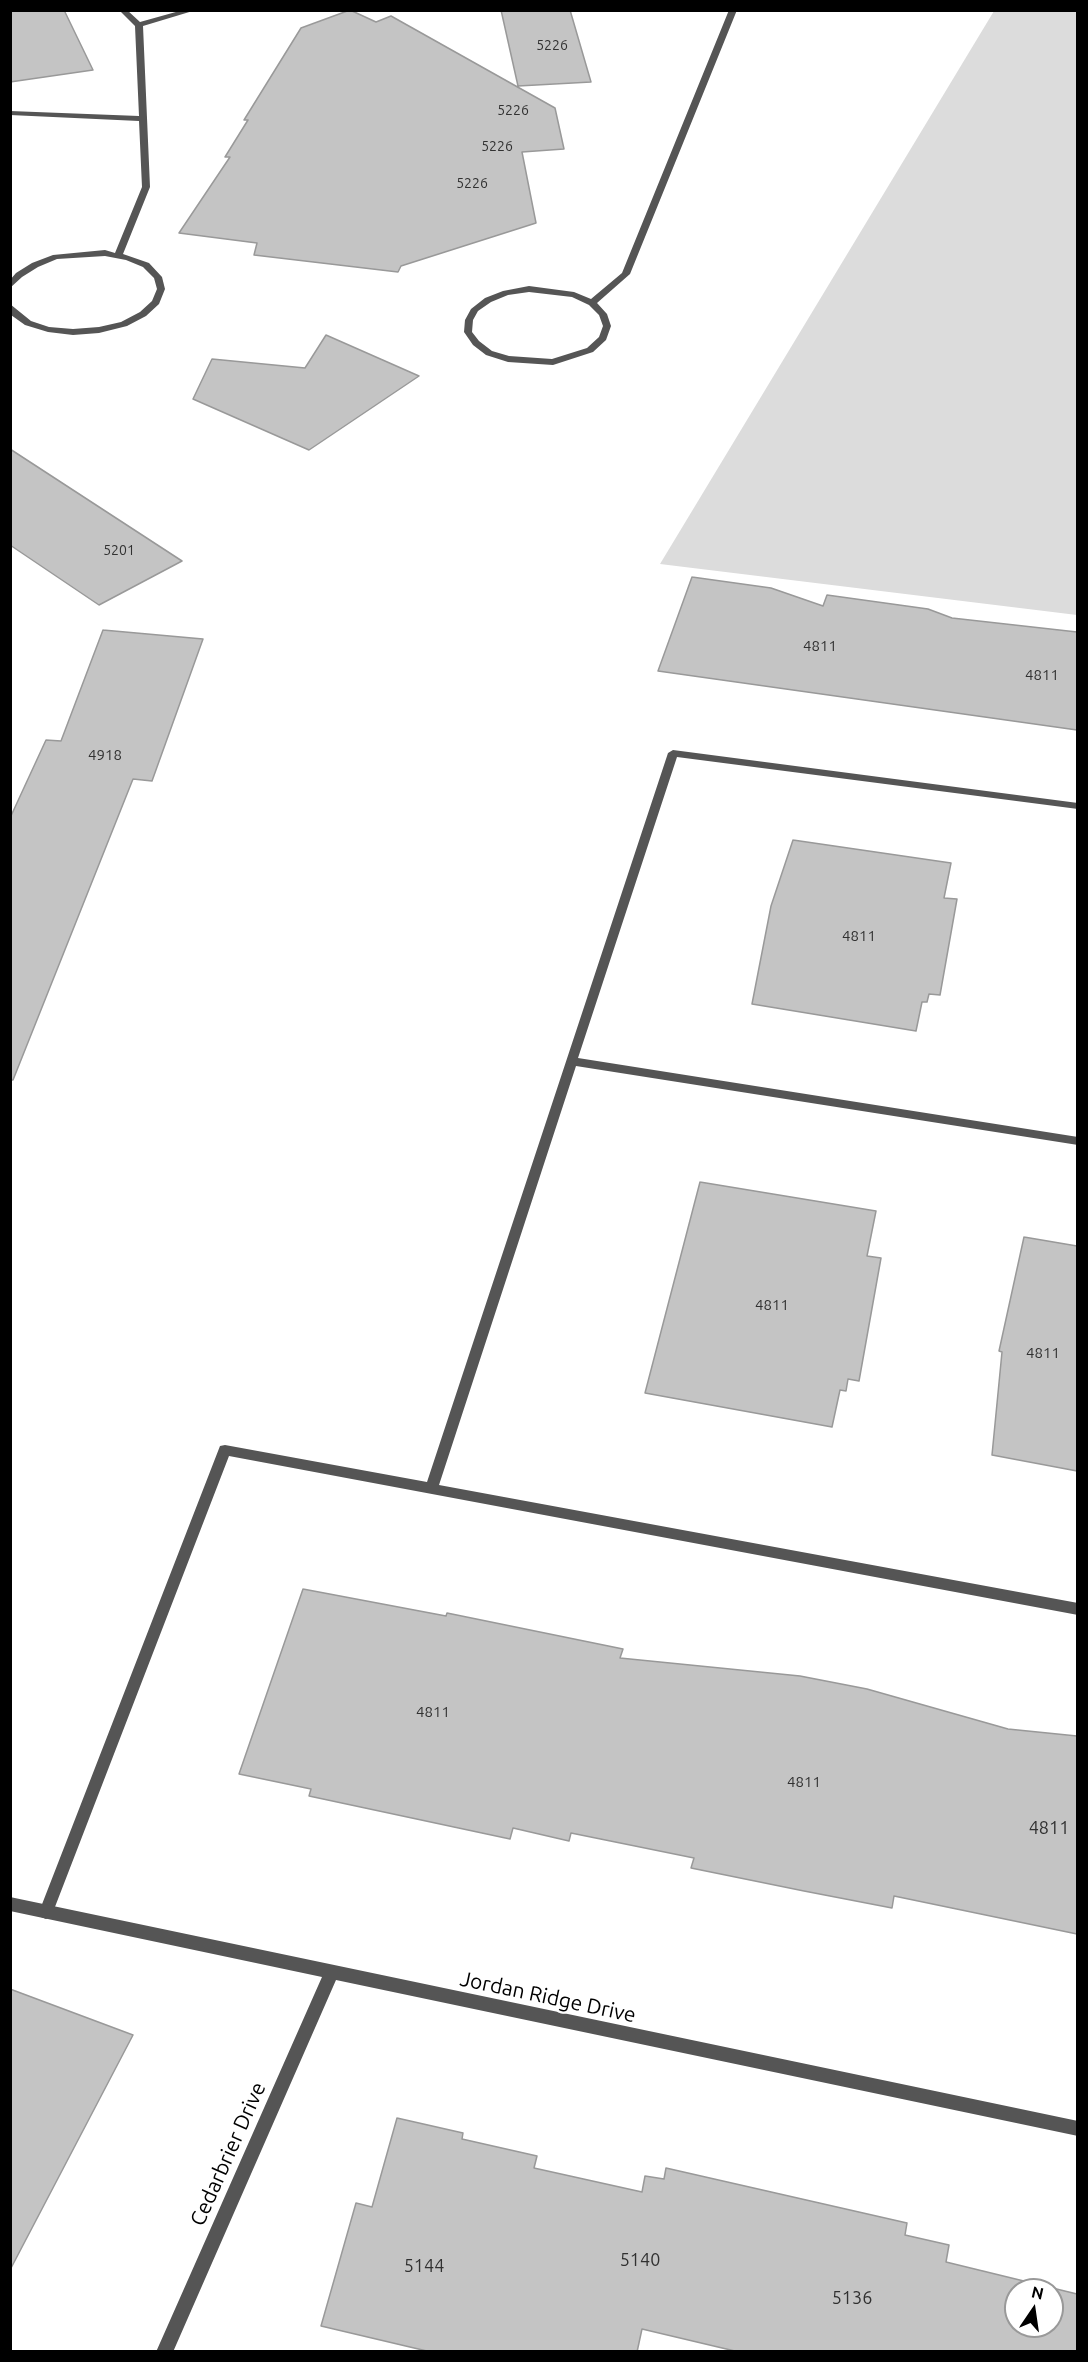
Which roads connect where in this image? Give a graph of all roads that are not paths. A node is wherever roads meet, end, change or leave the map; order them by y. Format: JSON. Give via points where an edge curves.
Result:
{"nodes":[{"id":1,"x":122,"y":10,"type":"edge"},
{"id":2,"x":193,"y":10,"type":"edge"},
{"id":3,"x":733,"y":10,"type":"edge"},
{"id":4,"x":139,"y":25,"type":"junction"},
{"id":5,"x":10,"y":113,"type":"edge"},
{"id":6,"x":143,"y":119,"type":"junction"},
{"id":7,"x":118,"y":256,"type":"junction"},
{"id":8,"x":10,"y":286,"type":"edge"},
{"id":9,"x":592,"y":303,"type":"junction"},
{"id":10,"x":10,"y":306,"type":"edge"},
{"id":11,"x":1077,"y":806,"type":"edge"},
{"id":12,"x":572,"y":1061,"type":"junction"},
{"id":13,"x":1077,"y":1141,"type":"edge"},
{"id":14,"x":431,"y":1489,"type":"junction"},
{"id":15,"x":1077,"y":1609,"type":"edge"},
{"id":16,"x":10,"y":1904,"type":"edge"},
{"id":17,"x":46,"y":1912,"type":"junction"},
{"id":18,"x":331,"y":1973,"type":"junction"},
{"id":19,"x":1077,"y":2129,"type":"edge"},
{"id":20,"x":164,"y":2352,"type":"edge"}],
"edges":[{"from":1,"to":4,"type":"street"},
{"from":2,"to":4,"type":"street"},
{"from":3,"to":9,"type":"street","via":[[626,274]]},
{"from":4,"to":6,"type":"street"},
{"from":5,"to":6,"type":"street"},
{"from":6,"to":7,"type":"street","via":[[146,187]]},
{"from":7,"to":8,"type":"street","via":[[80,253],[56,257],[19,275]]},
{"from":7,"to":10,"type":"street","via":[[146,265],[158,277],[161,289],[156,303],[124,324],[73,332],[48,329],[28,323]]},
{"from":9,"to":9,"type":"street","via":[[552,290],[506,293],[475,309],[468,332],[489,352],[508,359],[553,362],[590,350],[603,338],[607,326],[603,314]]},
{"from":11,"to":12,"type":"street","via":[[673,753]]},
{"from":12,"to":13,"type":"street"},
{"from":12,"to":14,"type":"street"},
{"from":14,"to":15,"type":"street"},
{"from":14,"to":17,"type":"street","via":[[225,1450]]},
{"from":16,"to":17,"type":"street","name":"Jordan Ridge Drive"},
{"from":17,"to":18,"type":"street","name":"Jordan Ridge Drive"},
{"from":18,"to":19,"type":"street","name":"Jordan Ridge Drive"},
{"from":18,"to":20,"type":"street","name":"Cedarbrier Drive"}]}
